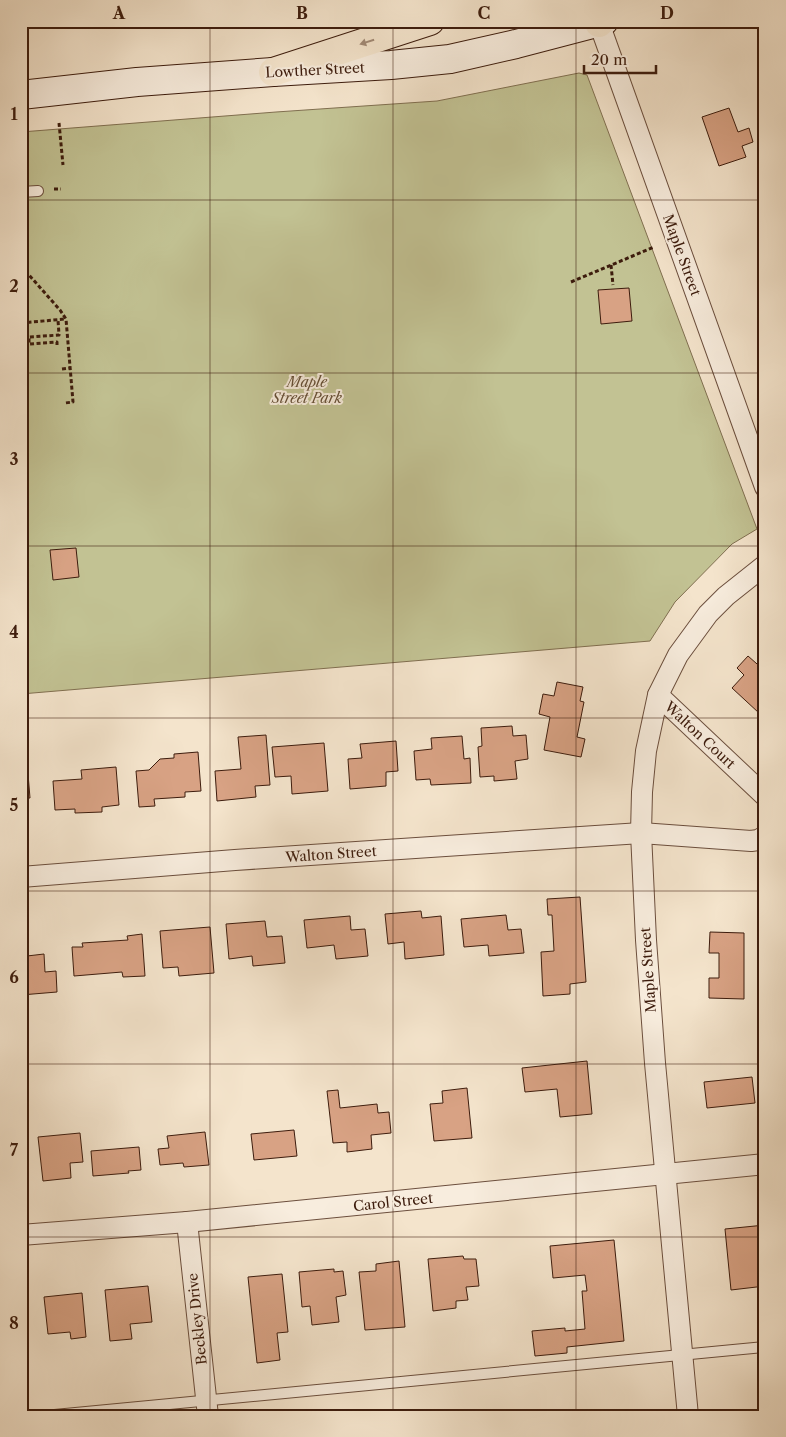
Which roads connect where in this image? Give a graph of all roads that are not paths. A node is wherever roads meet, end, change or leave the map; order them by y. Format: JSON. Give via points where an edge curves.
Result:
{"nodes":[{"id":1,"x":430,"y":21,"type":"edge"},
{"id":2,"x":600,"y":22,"type":"edge"},
{"id":3,"x":273,"y":72,"type":"junction"},
{"id":4,"x":21,"y":95,"type":"edge"},
{"id":5,"x":38,"y":190,"type":"dead end"},
{"id":6,"x":21,"y":192,"type":"edge"},
{"id":7,"x":765,"y":487,"type":"edge"},
{"id":8,"x":765,"y":565,"type":"edge"},
{"id":9,"x":658,"y":695,"type":"junction"},
{"id":10,"x":765,"y":796,"type":"edge"},
{"id":11,"x":641,"y":833,"type":"junction"},
{"id":12,"x":765,"y":836,"type":"edge"},
{"id":13,"x":21,"y":877,"type":"edge"},
{"id":14,"x":765,"y":1164,"type":"edge"},
{"id":15,"x":666,"y":1174,"type":"junction"},
{"id":16,"x":187,"y":1222,"type":"junction"},
{"id":17,"x":21,"y":1235,"type":"edge"},
{"id":18,"x":765,"y":1347,"type":"edge"},
{"id":19,"x":682,"y":1355,"type":"junction"},
{"id":20,"x":207,"y":1408,"type":"edge"},
{"id":21,"x":44,"y":1416,"type":"edge"},
{"id":22,"x":688,"y":1416,"type":"edge"}],
"edges":[{"from":1,"to":3,"type":"highway","one_way":true},
{"from":2,"to":3,"type":"main road","name":"Lowther Street","via":[[450,59],[391,66]]},
{"from":2,"to":7,"type":"street","name":"Maple Street"},
{"from":3,"to":4,"type":"main road","name":"Lowther Street"},
{"from":5,"to":6,"type":"lane"},
{"from":8,"to":9,"type":"street","name":"Maple Street","via":[[708,614],[678,655]]},
{"from":9,"to":10,"type":"street","name":"Walton Court"},
{"from":9,"to":11,"type":"street","name":"Maple Street","via":[[646,751]]},
{"from":11,"to":12,"type":"street","via":[[750,841]]},
{"from":11,"to":13,"type":"street","name":"Walton Street"},
{"from":11,"to":15,"type":"street","name":"Maple Street","via":[[646,940]]},
{"from":14,"to":15,"type":"street","name":"Carol Street"},
{"from":15,"to":16,"type":"street","name":"Carol Street"},
{"from":15,"to":19,"type":"street","name":"Maple Street"},
{"from":16,"to":17,"type":"street","name":"Carol Street"},
{"from":16,"to":20,"type":"street","name":"Beckley Drive"},
{"from":18,"to":19,"type":"lane"},
{"from":19,"to":20,"type":"lane"},
{"from":19,"to":22,"type":"street","name":"Maple Street"},
{"from":20,"to":21,"type":"lane"}]}
